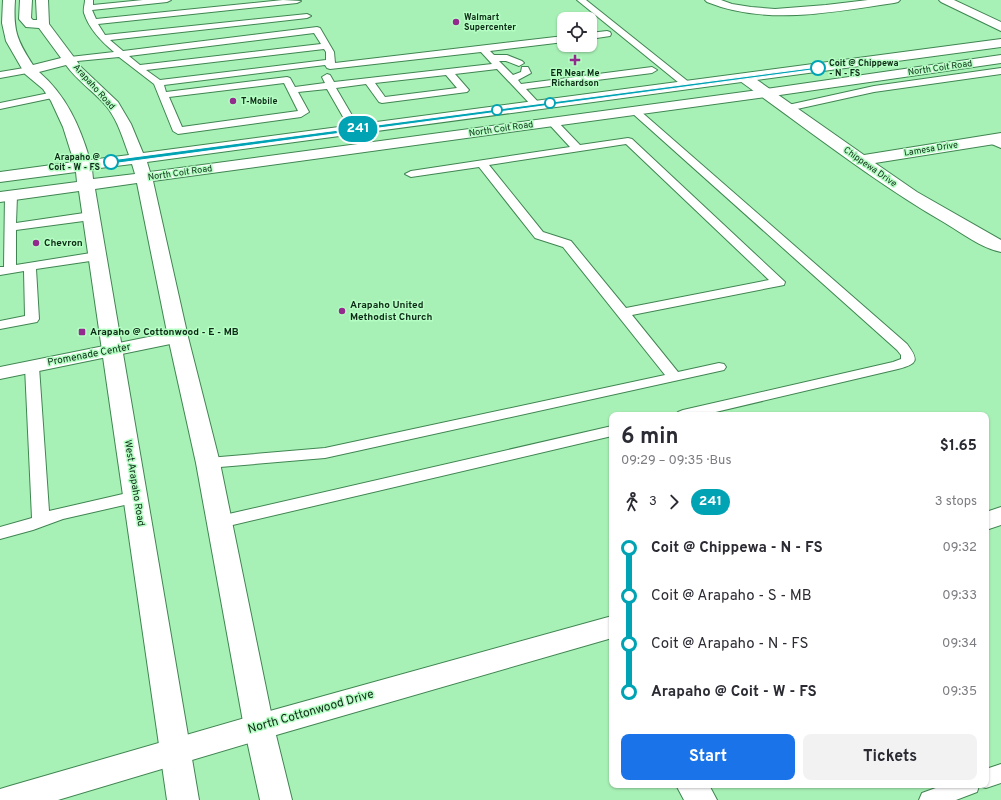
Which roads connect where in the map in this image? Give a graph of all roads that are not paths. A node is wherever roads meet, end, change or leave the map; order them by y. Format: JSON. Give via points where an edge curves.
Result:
{"nodes":[{"id":1,"x":9,"y":0,"type":"edge"},
{"id":2,"x":26,"y":0,"type":"edge"},
{"id":3,"x":42,"y":0,"type":"edge"},
{"id":4,"x":167,"y":0,"type":"edge"},
{"id":5,"x":297,"y":0,"type":"edge"},
{"id":6,"x":581,"y":0,"type":"edge"},
{"id":7,"x":711,"y":0,"type":"edge"},
{"id":8,"x":894,"y":0,"type":"edge"},
{"id":9,"x":946,"y":0,"type":"edge"},
{"id":10,"x":89,"y":4,"type":"edge"},
{"id":11,"x":307,"y":16,"type":"junction"},
{"id":12,"x":93,"y":22,"type":"junction"},
{"id":13,"x":43,"y":24,"type":"junction"},
{"id":14,"x":4,"y":26,"type":"edge"},
{"id":15,"x":1001,"y":27,"type":"edge"},
{"id":16,"x":317,"y":30,"type":"junction"},
{"id":17,"x":608,"y":34,"type":"dead end"},
{"id":18,"x":597,"y":35,"type":"edge"},
{"id":19,"x":103,"y":38,"type":"junction"},
{"id":20,"x":557,"y":40,"type":"edge"},
{"id":21,"x":1001,"y":43,"type":"edge"},
{"id":22,"x":326,"y":46,"type":"junction"},
{"id":23,"x":483,"y":49,"type":"junction"},
{"id":24,"x":120,"y":53,"type":"junction"},
{"id":25,"x":492,"y":58,"type":"junction"},
{"id":26,"x":1001,"y":59,"type":"edge"},
{"id":27,"x":70,"y":60,"type":"junction"},
{"id":28,"x":330,"y":64,"type":"junction"},
{"id":29,"x":499,"y":66,"type":"junction"},
{"id":30,"x":138,"y":68,"type":"junction"},
{"id":31,"x":30,"y":70,"type":"junction"},
{"id":32,"x":652,"y":70,"type":"dead end"},
{"id":33,"x":1001,"y":71,"type":"edge"},
{"id":34,"x":449,"y":72,"type":"junction"},
{"id":35,"x":0,"y":75,"type":"edge"},
{"id":36,"x":745,"y":78,"type":"junction"},
{"id":37,"x":512,"y":79,"type":"junction"},
{"id":38,"x":369,"y":81,"type":"junction"},
{"id":39,"x":158,"y":83,"type":"junction"},
{"id":40,"x":330,"y":85,"type":"junction"},
{"id":41,"x":687,"y":85,"type":"junction"},
{"id":42,"x":520,"y":88,"type":"junction"},
{"id":43,"x":292,"y":90,"type":"junction"},
{"id":44,"x":164,"y":94,"type":"junction"},
{"id":45,"x":766,"y":94,"type":"junction"},
{"id":46,"x":54,"y":95,"type":"junction"},
{"id":47,"x":536,"y":105,"type":"junction"},
{"id":48,"x":0,"y":106,"type":"edge"},
{"id":49,"x":788,"y":108,"type":"junction"},
{"id":50,"x":635,"y":111,"type":"junction"},
{"id":51,"x":552,"y":122,"type":"junction"},
{"id":52,"x":355,"y":129,"type":"junction"},
{"id":53,"x":998,"y":141,"type":"edge"},
{"id":54,"x":577,"y":148,"type":"junction"},
{"id":55,"x":138,"y":158,"type":"junction"},
{"id":56,"x":862,"y":160,"type":"junction"},
{"id":57,"x":482,"y":163,"type":"junction"},
{"id":58,"x":83,"y":166,"type":"junction"},
{"id":59,"x":411,"y":174,"type":"dead end"},
{"id":60,"x":0,"y":177,"type":"edge"},
{"id":61,"x":144,"y":178,"type":"junction"},
{"id":62,"x":87,"y":185,"type":"junction"},
{"id":63,"x":5,"y":197,"type":"edge"},
{"id":64,"x":91,"y":216,"type":"junction"},
{"id":65,"x":10,"y":227,"type":"junction"},
{"id":66,"x":1001,"y":247,"type":"edge"},
{"id":67,"x":97,"y":256,"type":"junction"},
{"id":68,"x":30,"y":266,"type":"junction"},
{"id":69,"x":5,"y":270,"type":"edge"},
{"id":70,"x":623,"y":313,"type":"junction"},
{"id":71,"x":0,"y":325,"type":"edge"},
{"id":72,"x":178,"y":337,"type":"junction"},
{"id":73,"x":113,"y":351,"type":"junction"},
{"id":74,"x":32,"y":367,"type":"junction"},
{"id":75,"x":718,"y":367,"type":"dead end"},
{"id":76,"x":0,"y":373,"type":"edge"},
{"id":77,"x":675,"y":377,"type":"junction"},
{"id":78,"x":696,"y":412,"type":"edge"},
{"id":79,"x":609,"y":433,"type":"edge"},
{"id":80,"x":208,"y":463,"type":"junction"},
{"id":81,"x":136,"y":497,"type":"junction"},
{"id":82,"x":1001,"y":516,"type":"edge"},
{"id":83,"x":989,"y":520,"type":"edge"},
{"id":84,"x":40,"y":521,"type":"junction"},
{"id":85,"x":220,"y":522,"type":"junction"},
{"id":86,"x":0,"y":533,"type":"edge"},
{"id":87,"x":609,"y":633,"type":"edge"},
{"id":88,"x":259,"y":727,"type":"junction"},
{"id":89,"x":176,"y":752,"type":"junction"},
{"id":90,"x":1001,"y":773,"type":"edge"},
{"id":91,"x":989,"y":778,"type":"edge"},
{"id":92,"x":694,"y":788,"type":"edge"},
{"id":93,"x":961,"y":788,"type":"edge"},
{"id":94,"x":10,"y":800,"type":"edge"},
{"id":95,"x":183,"y":800,"type":"edge"},
{"id":96,"x":276,"y":800,"type":"edge"},
{"id":97,"x":701,"y":800,"type":"edge"},
{"id":98,"x":930,"y":800,"type":"edge"}],
"edges":[{"from":1,"to":14,"type":"main road"},
{"from":2,"to":13,"type":"main road","via":[[25,19],[30,24]]},
{"from":3,"to":13,"type":"main road"},
{"from":4,"to":10,"type":"lane"},
{"from":5,"to":11,"type":"lane"},
{"from":5,"to":12,"type":"lane"},
{"from":6,"to":41,"type":"lane"},
{"from":7,"to":8,"type":"main road","via":[[738,8],[780,12]]},
{"from":9,"to":15,"type":"main road"},
{"from":10,"to":12,"type":"lane"},
{"from":11,"to":16,"type":"lane"},
{"from":11,"to":19,"type":"lane"},
{"from":12,"to":19,"type":"lane"},
{"from":13,"to":27,"type":"main road","name":"Arapaho Road"},
{"from":14,"to":31,"type":"main road"},
{"from":16,"to":22,"type":"lane"},
{"from":16,"to":24,"type":"lane"},
{"from":17,"to":18,"type":"lane"},
{"from":19,"to":24,"type":"lane"},
{"from":20,"to":23,"type":"lane"},
{"from":21,"to":36,"type":"main road","name":"North Coit Road"},
{"from":22,"to":28,"type":"lane","via":[[330,52]]},
{"from":22,"to":30,"type":"lane"},
{"from":23,"to":25,"type":"lane"},
{"from":23,"to":28,"type":"lane"},
{"from":24,"to":27,"type":"lane"},
{"from":24,"to":30,"type":"lane"},
{"from":25,"to":29,"type":"lane"},
{"from":25,"to":37,"type":"lane","via":[[507,58],[522,66],[526,73]]},
{"from":26,"to":45,"type":"main road","name":"North Coit Road"},
{"from":27,"to":31,"type":"main road"},
{"from":27,"to":55,"type":"main road","name":"Arapaho Road","via":[[77,71],[113,105]]},
{"from":28,"to":39,"type":"lane"},
{"from":28,"to":40,"type":"lane","via":[[327,76]]},
{"from":29,"to":34,"type":"lane"},
{"from":29,"to":37,"type":"lane"},
{"from":30,"to":39,"type":"lane"},
{"from":31,"to":35,"type":"lane"},
{"from":31,"to":46,"type":"main road"},
{"from":32,"to":42,"type":"lane"},
{"from":33,"to":49,"type":"lane","via":[[874,89]]},
{"from":34,"to":38,"type":"lane"},
{"from":34,"to":38,"type":"lane","via":[[464,90],[382,100]]},
{"from":36,"to":41,"type":"main road","name":"North Coit Road"},
{"from":36,"to":45,"type":"main road","name":"Chippewa Drive"},
{"from":37,"to":42,"type":"lane"},
{"from":38,"to":40,"type":"lane"},
{"from":39,"to":44,"type":"lane"},
{"from":40,"to":43,"type":"lane"},
{"from":40,"to":52,"type":"lane"},
{"from":41,"to":47,"type":"main road","name":"North Coit Road"},
{"from":42,"to":47,"type":"lane"},
{"from":43,"to":44,"type":"lane","via":[[286,80]]},
{"from":43,"to":44,"type":"lane","via":[[304,112],[178,131]]},
{"from":45,"to":49,"type":"main road","name":"Chippewa Drive"},
{"from":45,"to":50,"type":"main road","name":"North Coit Road"},
{"from":46,"to":48,"type":"lane"},
{"from":46,"to":58,"type":"main road","via":[[75,135]]},
{"from":47,"to":51,"type":"main road"},
{"from":47,"to":52,"type":"main road","name":"North Coit Road"},
{"from":49,"to":56,"type":"main road","name":"Chippewa Drive"},
{"from":50,"to":51,"type":"main road","name":"North Coit Road"},
{"from":50,"to":78,"type":"lane","via":[[908,355],[908,361],[898,365]]},
{"from":51,"to":54,"type":"lane"},
{"from":51,"to":61,"type":"main road","name":"North Coit Road"},
{"from":52,"to":55,"type":"main road","name":"North Coit Road"},
{"from":53,"to":56,"type":"main road","name":"Lamesa Drive"},
{"from":54,"to":57,"type":"lane"},
{"from":54,"to":70,"type":"lane","via":[[628,140],[779,282]]},
{"from":55,"to":58,"type":"main road","name":"North Coit Road"},
{"from":55,"to":61,"type":"main road","name":"Arapaho Road"},
{"from":56,"to":66,"type":"main road","name":"Chippewa Drive","via":[[911,196]]},
{"from":57,"to":59,"type":"lane"},
{"from":57,"to":70,"type":"lane","via":[[538,235],[567,244]]},
{"from":58,"to":60,"type":"main road","name":"North Coit Road"},
{"from":58,"to":62,"type":"main road","name":"West Arapaho Road"},
{"from":61,"to":62,"type":"main road","name":"North Coit Road"},
{"from":61,"to":72,"type":"main road"},
{"from":62,"to":63,"type":"main road","name":"North Coit Road"},
{"from":62,"to":64,"type":"main road","name":"West Arapaho Road"},
{"from":63,"to":65,"type":"lane"},
{"from":64,"to":65,"type":"lane"},
{"from":64,"to":67,"type":"main road","name":"West Arapaho Road"},
{"from":65,"to":69,"type":"lane"},
{"from":67,"to":68,"type":"lane"},
{"from":67,"to":73,"type":"main road","name":"West Arapaho Road"},
{"from":68,"to":69,"type":"lane"},
{"from":68,"to":71,"type":"lane","via":[[32,319]]},
{"from":70,"to":77,"type":"lane"},
{"from":72,"to":73,"type":"main road","name":"Promenade Center"},
{"from":72,"to":80,"type":"main road"},
{"from":73,"to":74,"type":"main road","name":"Promenade Center"},
{"from":73,"to":81,"type":"main road","name":"West Arapaho Road"},
{"from":74,"to":76,"type":"main road","name":"Promenade Center"},
{"from":74,"to":84,"type":"lane"},
{"from":75,"to":77,"type":"lane"},
{"from":77,"to":80,"type":"lane","via":[[325,453]]},
{"from":79,"to":85,"type":"lane"},
{"from":80,"to":85,"type":"main road"},
{"from":81,"to":84,"type":"lane","via":[[59,514]]},
{"from":81,"to":89,"type":"main road","name":"West Arapaho Road"},
{"from":82,"to":83,"type":"main road"},
{"from":84,"to":86,"type":"lane"},
{"from":85,"to":88,"type":"main road"},
{"from":87,"to":88,"type":"main road","name":"North Cottonwood Drive"},
{"from":88,"to":89,"type":"main road","name":"North Cottonwood Drive"},
{"from":88,"to":96,"type":"main road"},
{"from":89,"to":94,"type":"main road","name":"North Cottonwood Drive"},
{"from":89,"to":95,"type":"main road","name":"West Arapaho Road"},
{"from":90,"to":91,"type":"lane"},
{"from":92,"to":97,"type":"main road"},
{"from":93,"to":98,"type":"lane"}]}
